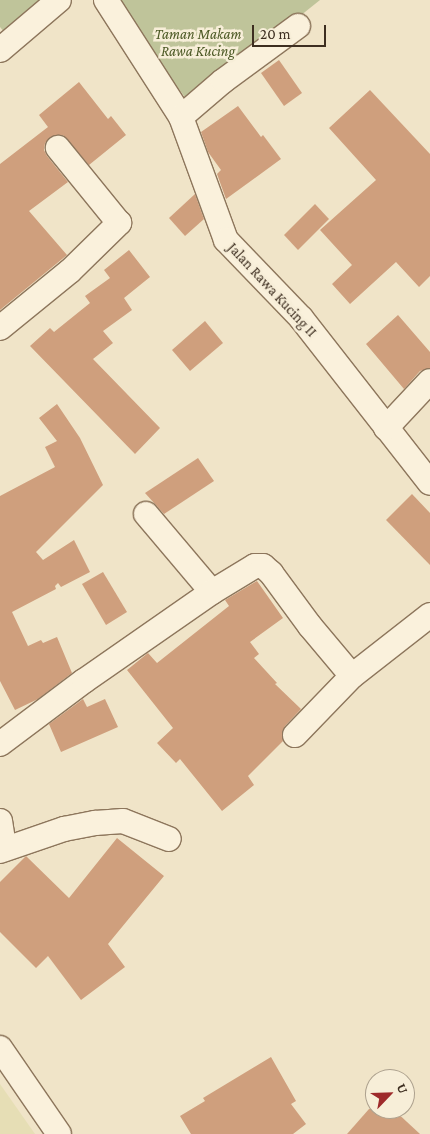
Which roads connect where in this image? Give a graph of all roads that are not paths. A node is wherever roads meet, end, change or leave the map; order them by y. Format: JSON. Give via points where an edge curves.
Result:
{"nodes":[{"id":1,"x":59,"y":0,"type":"edge"},
{"id":2,"x":106,"y":0,"type":"edge"},
{"id":3,"x":298,"y":26,"type":"dead end"},
{"id":4,"x":0,"y":50,"type":"edge"},
{"id":5,"x":181,"y":117,"type":"junction"},
{"id":6,"x":58,"y":148,"type":"dead end"},
{"id":7,"x":0,"y":328,"type":"edge"},
{"id":8,"x":430,"y":381,"type":"edge"},
{"id":9,"x":386,"y":428,"type":"junction"},
{"id":10,"x":430,"y":484,"type":"edge"},
{"id":11,"x":146,"y":514,"type":"dead end"},
{"id":12,"x":212,"y":592,"type":"junction"},
{"id":13,"x":430,"y":615,"type":"edge"},
{"id":14,"x":352,"y":676,"type":"junction"},
{"id":15,"x":296,"y":735,"type":"dead end"},
{"id":16,"x":0,"y":744,"type":"edge"},
{"id":17,"x":0,"y":821,"type":"edge"},
{"id":18,"x":169,"y":839,"type":"dead end"},
{"id":19,"x":0,"y":844,"type":"edge"},
{"id":20,"x":0,"y":851,"type":"edge"},
{"id":21,"x":0,"y":1048,"type":"edge"},
{"id":22,"x":59,"y":1134,"type":"edge"}],
"edges":[{"from":1,"to":4,"type":"street"},
{"from":2,"to":5,"type":"street","name":"Jalan Rawa Kucing II"},
{"from":3,"to":5,"type":"street","via":[[223,81]]},
{"from":5,"to":9,"type":"street","name":"Jalan Rawa Kucing II","via":[[226,240],[301,318]]},
{"from":6,"to":7,"type":"street","via":[[119,223],[70,272]]},
{"from":8,"to":9,"type":"street"},
{"from":9,"to":10,"type":"street","name":"Jalan Rawa Kucing II"},
{"from":11,"to":12,"type":"street"},
{"from":12,"to":14,"type":"street","via":[[247,570],[263,566]]},
{"from":12,"to":16,"type":"street"},
{"from":13,"to":14,"type":"street"},
{"from":14,"to":15,"type":"street"},
{"from":17,"to":19,"type":"street","via":[[3,839]]},
{"from":18,"to":20,"type":"street","via":[[123,822],[95,823],[64,829]]},
{"from":21,"to":22,"type":"street"}]}
